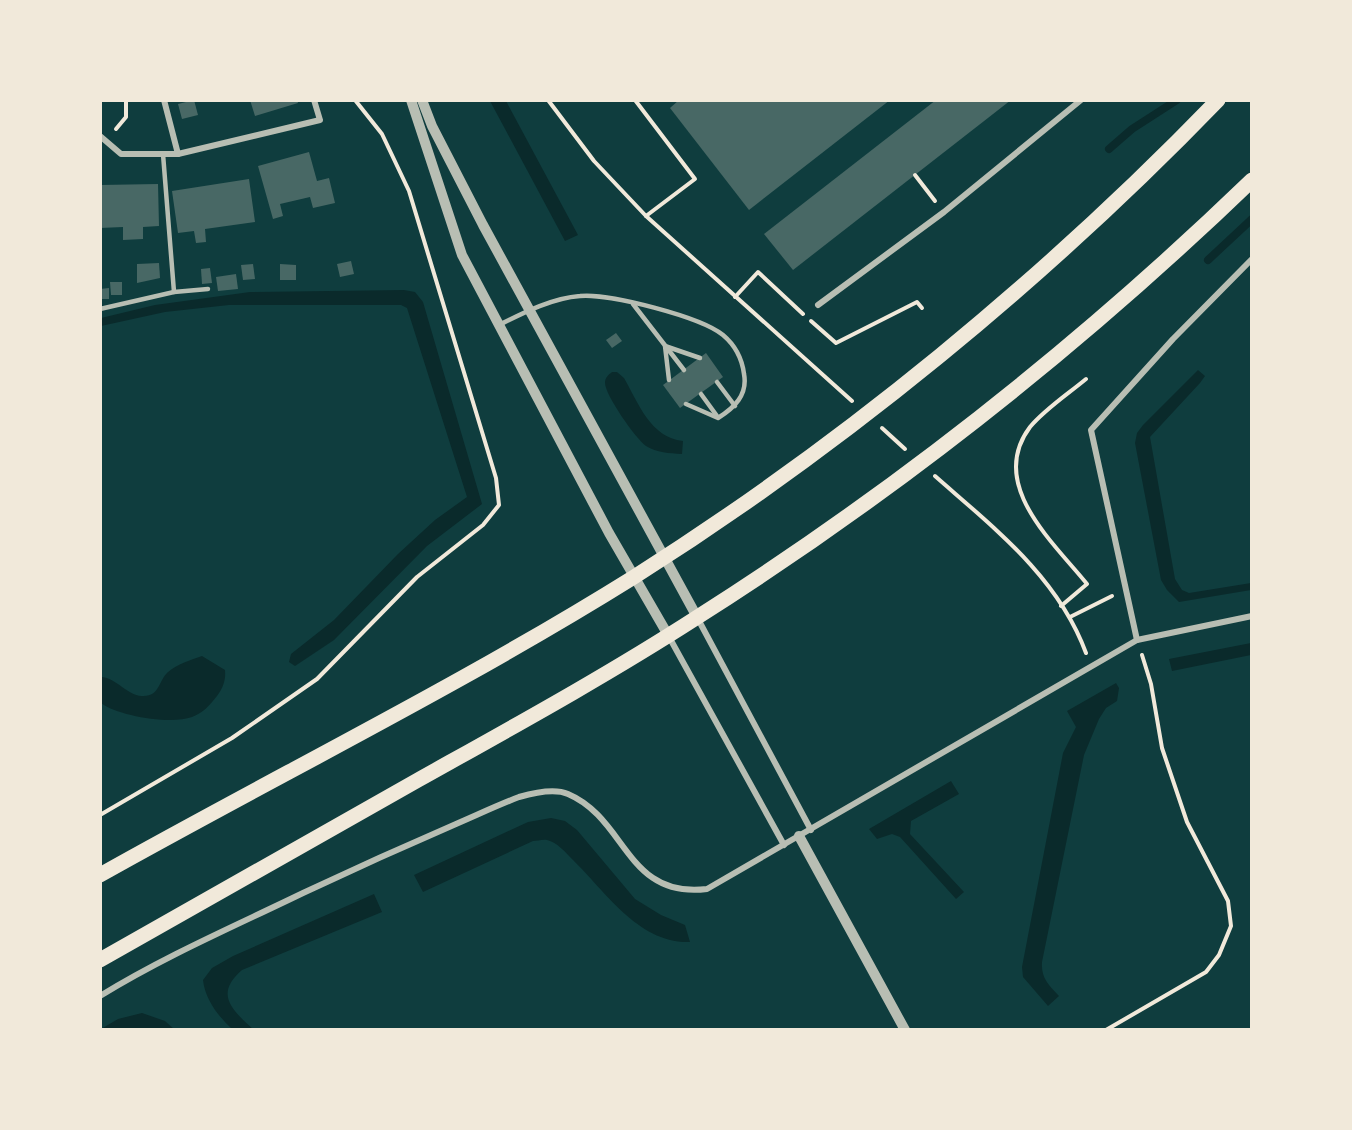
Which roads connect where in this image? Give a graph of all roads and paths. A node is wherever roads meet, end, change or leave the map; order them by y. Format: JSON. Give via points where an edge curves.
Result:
{"nodes":[{"id":1,"x":126,"y":100,"type":"edge"},
{"id":2,"x":164,"y":100,"type":"edge"},
{"id":3,"x":314,"y":100,"type":"edge"},
{"id":4,"x":355,"y":100,"type":"edge"},
{"id":5,"x":411,"y":100,"type":"edge"},
{"id":6,"x":422,"y":100,"type":"edge"},
{"id":7,"x":548,"y":100,"type":"edge"},
{"id":8,"x":635,"y":100,"type":"edge"},
{"id":9,"x":1081,"y":100,"type":"edge"},
{"id":10,"x":1218,"y":100,"type":"edge"},
{"id":11,"x":103,"y":139,"type":"edge"},
{"id":12,"x":163,"y":154,"type":"junction"},
{"id":13,"x":178,"y":154,"type":"junction"},
{"id":14,"x":915,"y":175,"type":"dead end"},
{"id":15,"x":1251,"y":180,"type":"edge"},
{"id":16,"x":944,"y":212,"type":"junction"},
{"id":17,"x":646,"y":216,"type":"junction"},
{"id":18,"x":1251,"y":259,"type":"edge"},
{"id":19,"x":208,"y":289,"type":"dead end"},
{"id":20,"x":174,"y":292,"type":"junction"},
{"id":21,"x":735,"y":297,"type":"dead end"},
{"id":22,"x":633,"y":304,"type":"junction"},
{"id":23,"x":818,"y":305,"type":"dead end"},
{"id":24,"x":100,"y":309,"type":"edge"},
{"id":25,"x":529,"y":310,"type":"junction"},
{"id":26,"x":498,"y":326,"type":"junction"},
{"id":27,"x":665,"y":346,"type":"junction"},
{"id":28,"x":700,"y":358,"type":"dead end"},
{"id":29,"x":684,"y":370,"type":"dead end"},
{"id":30,"x":1086,"y":379,"type":"dead end"},
{"id":31,"x":669,"y":381,"type":"dead end"},
{"id":32,"x":717,"y":382,"type":"dead end"},
{"id":33,"x":701,"y":394,"type":"dead end"},
{"id":34,"x":686,"y":404,"type":"dead end"},
{"id":35,"x":735,"y":406,"type":"junction"},
{"id":36,"x":718,"y":418,"type":"junction"},
{"id":37,"x":665,"y":556,"type":"junction"},
{"id":38,"x":633,"y":577,"type":"junction"},
{"id":39,"x":1125,"y":589,"type":"junction"},
{"id":40,"x":1251,"y":616,"type":"edge"},
{"id":41,"x":697,"y":617,"type":"junction"},
{"id":42,"x":1070,"y":617,"type":"junction"},
{"id":43,"x":668,"y":635,"type":"junction"},
{"id":44,"x":1137,"y":640,"type":"junction"},
{"id":45,"x":1091,"y":667,"type":"junction"},
{"id":46,"x":100,"y":815,"type":"edge"},
{"id":47,"x":811,"y":830,"type":"junction"},
{"id":48,"x":799,"y":836,"type":"junction"},
{"id":49,"x":784,"y":845,"type":"junction"},
{"id":50,"x":100,"y":875,"type":"edge"},
{"id":51,"x":100,"y":960,"type":"edge"},
{"id":52,"x":100,"y":996,"type":"edge"},
{"id":53,"x":905,"y":1029,"type":"edge"},
{"id":54,"x":1106,"y":1029,"type":"edge"}],
"edges":[{"from":1,"to":11,"type":"path","via":[[126,117]]},
{"from":2,"to":13,"type":"street"},
{"from":3,"to":13,"type":"street","via":[[320,120]]},
{"from":4,"to":46,"type":"path","via":[[382,135],[409,191],[496,478],[499,505],[483,525],[417,577],[317,679],[232,738]]},
{"from":5,"to":26,"type":"street","via":[[462,255]]},
{"from":6,"to":25,"type":"street","via":[[447,156]]},
{"from":7,"to":17,"type":"path","via":[[594,161]]},
{"from":8,"to":17,"type":"path","via":[[695,179]]},
{"from":9,"to":16,"type":"street"},
{"from":10,"to":37,"type":"main road","via":[[1149,170],[992,312],[844,429]]},
{"from":11,"to":12,"type":"street","via":[[121,154]]},
{"from":12,"to":13,"type":"street"},
{"from":12,"to":20,"type":"lane"},
{"from":14,"to":16,"type":"path"},
{"from":15,"to":41,"type":"main road","via":[[1115,307],[946,443],[796,553]]},
{"from":16,"to":23,"type":"street"},
{"from":17,"to":21,"type":"path"},
{"from":18,"to":39,"type":"street","via":[[1091,430]]},
{"from":19,"to":20,"type":"lane"},
{"from":20,"to":24,"type":"lane"},
{"from":22,"to":25,"type":"lane","via":[[604,296],[578,296]]},
{"from":22,"to":27,"type":"lane"},
{"from":22,"to":35,"type":"lane","via":[[702,322],[734,346],[742,360],[745,378]]},
{"from":25,"to":26,"type":"lane"},
{"from":25,"to":37,"type":"street"},
{"from":26,"to":38,"type":"street"},
{"from":27,"to":28,"type":"lane"},
{"from":27,"to":29,"type":"lane"},
{"from":27,"to":31,"type":"lane"},
{"from":30,"to":42,"type":"path","via":[[1032,426],[1020,447],[1016,468],[1017,483],[1030,513],[1088,584],[1061,606]]},
{"from":32,"to":35,"type":"lane"},
{"from":33,"to":36,"type":"lane"},
{"from":34,"to":36,"type":"lane"},
{"from":35,"to":36,"type":"lane"},
{"from":37,"to":38,"type":"main road"},
{"from":37,"to":41,"type":"street"},
{"from":38,"to":43,"type":"street"},
{"from":38,"to":50,"type":"main road","via":[[490,663]]},
{"from":39,"to":42,"type":"path"},
{"from":39,"to":44,"type":"street"},
{"from":40,"to":44,"type":"street"},
{"from":41,"to":43,"type":"main road"},
{"from":41,"to":47,"type":"street"},
{"from":42,"to":45,"type":"path"},
{"from":43,"to":49,"type":"street"},
{"from":43,"to":51,"type":"main road"},
{"from":44,"to":45,"type":"street"},
{"from":44,"to":54,"type":"path","via":[[1151,684],[1162,748],[1187,822],[1227,901],[1231,926],[1220,955],[1206,972]]},
{"from":45,"to":47,"type":"street"},
{"from":47,"to":48,"type":"street"},
{"from":48,"to":49,"type":"street"},
{"from":48,"to":53,"type":"street"},
{"from":49,"to":52,"type":"street","via":[[707,888],[685,891],[665,886],[646,874],[605,826],[574,798],[558,792],[520,797],[384,855],[142,970]]}]}
